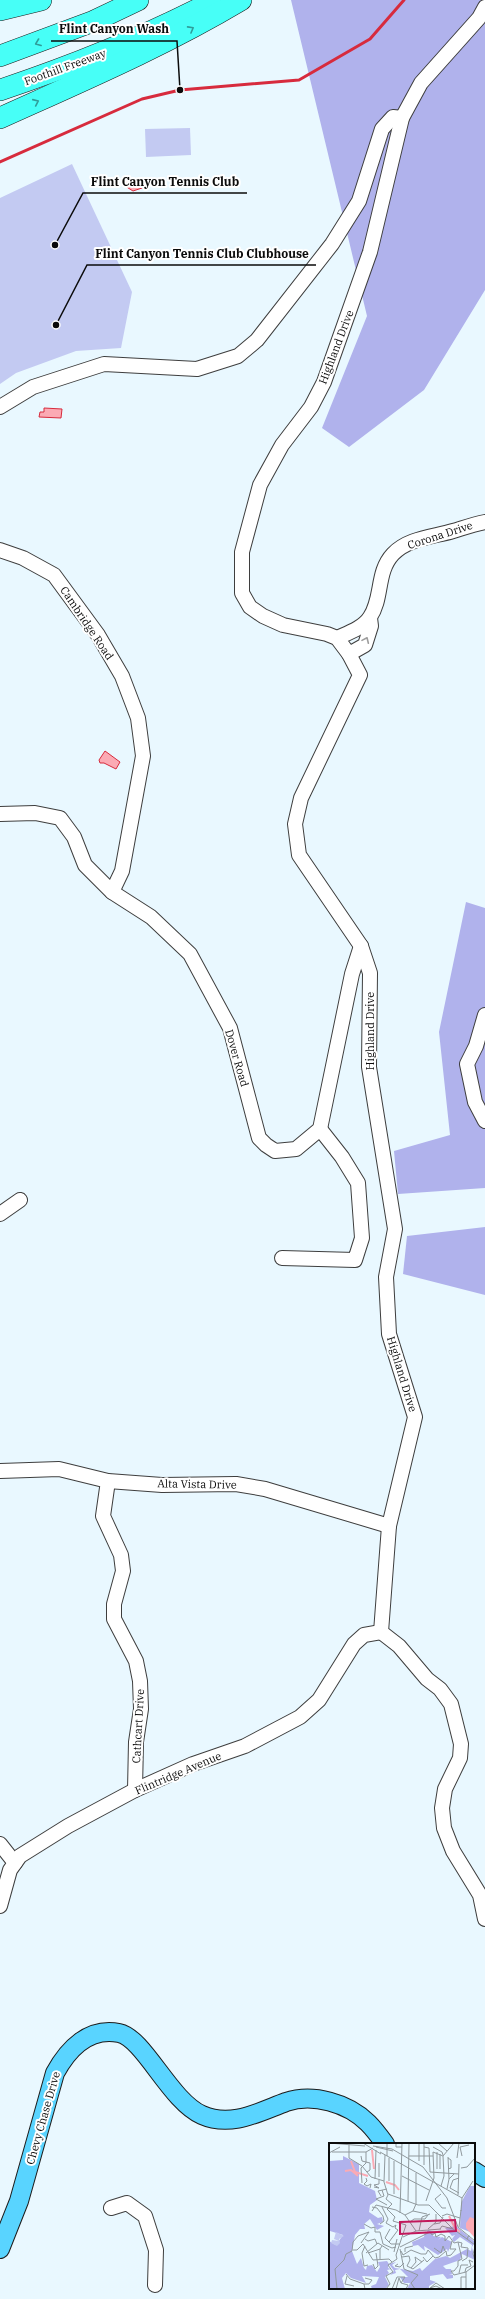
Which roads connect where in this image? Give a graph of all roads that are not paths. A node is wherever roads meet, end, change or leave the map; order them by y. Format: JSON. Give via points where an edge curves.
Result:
{"nodes":[{"id":1,"x":41,"y":0,"type":"edge"},
{"id":2,"x":138,"y":0,"type":"edge"},
{"id":3,"x":216,"y":0,"type":"edge"},
{"id":4,"x":241,"y":0,"type":"edge"},
{"id":5,"x":485,"y":7,"type":"edge"},
{"id":6,"x":0,"y":10,"type":"edge"},
{"id":7,"x":0,"y":56,"type":"edge"},
{"id":8,"x":0,"y":90,"type":"edge"},
{"id":9,"x":0,"y":118,"type":"edge"},
{"id":10,"x":402,"y":118,"type":"junction"},
{"id":11,"x":0,"y":408,"type":"edge"},
{"id":12,"x":485,"y":522,"type":"edge"},
{"id":13,"x":0,"y":550,"type":"edge"},
{"id":14,"x":370,"y":618,"type":"junction"},
{"id":15,"x":337,"y":638,"type":"junction"},
{"id":16,"x":349,"y":654,"type":"junction"},
{"id":17,"x":0,"y":814,"type":"edge"},
{"id":18,"x":112,"y":892,"type":"junction"},
{"id":19,"x":361,"y":946,"type":"junction"},
{"id":20,"x":485,"y":1015,"type":"edge"},
{"id":21,"x":485,"y":1121,"type":"edge"},
{"id":22,"x":320,"y":1129,"type":"junction"},
{"id":23,"x":20,"y":1200,"type":"dead end"},
{"id":24,"x":0,"y":1214,"type":"edge"},
{"id":25,"x":282,"y":1258,"type":"dead end"},
{"id":26,"x":0,"y":1471,"type":"edge"},
{"id":27,"x":108,"y":1481,"type":"junction"},
{"id":28,"x":389,"y":1526,"type":"junction"},
{"id":29,"x":380,"y":1632,"type":"junction"},
{"id":30,"x":135,"y":1790,"type":"junction"},
{"id":31,"x":0,"y":1844,"type":"edge"},
{"id":32,"x":14,"y":1863,"type":"junction"},
{"id":33,"x":0,"y":1906,"type":"edge"},
{"id":34,"x":485,"y":1919,"type":"edge"},
{"id":35,"x":384,"y":2143,"type":"edge"},
{"id":36,"x":475,"y":2172,"type":"edge"},
{"id":37,"x":485,"y":2178,"type":"edge"},
{"id":38,"x":111,"y":2208,"type":"dead end"},
{"id":39,"x":0,"y":2249,"type":"edge"},
{"id":40,"x":155,"y":2285,"type":"dead end"}],
"edges":[{"from":1,"to":6,"type":"highway"},
{"from":2,"to":7,"type":"highway","one_way":true,"via":[[94,21]]},
{"from":3,"to":8,"type":"highway","name":"Foothill Freeway","via":[[123,45],[64,69]]},
{"from":9,"to":4,"type":"highway","one_way":true,"via":[[182,34]]},
{"from":5,"to":10,"type":"street","name":"Highland Drive","via":[[479,18],[421,83]]},
{"from":10,"to":11,"type":"street","via":[[393,117],[382,129],[359,201],[332,244],[257,340],[238,356],[197,369],[104,364],[33,386]]},
{"from":10,"to":15,"type":"street","name":"Highland Drive","via":[[370,252],[324,382],[311,407],[282,446],[260,485],[242,552],[242,593],[250,607],[283,625]]},
{"from":12,"to":14,"type":"street","name":"Corona Drive","via":[[406,545],[392,555],[381,577],[377,602]]},
{"from":13,"to":18,"type":"street","name":"Cambridge Road","via":[[23,558],[54,575],[98,635],[122,676],[138,718],[143,756],[122,871]]},
{"from":14,"to":15,"type":"street","name":"Corona Drive","via":[[356,630]]},
{"from":16,"to":14,"type":"street","name":"Corona Drive","one_way":true,"via":[[365,645],[371,626]]},
{"from":15,"to":16,"type":"street"},
{"from":16,"to":19,"type":"street","name":"Highland Drive","via":[[360,675],[301,798],[295,824],[299,855]]},
{"from":17,"to":18,"type":"street","name":"Dover Road","via":[[35,813],[60,818],[74,837],[85,865]]},
{"from":18,"to":22,"type":"street","name":"Dover Road","via":[[151,917],[190,954],[230,1028],[259,1138],[266,1146],[275,1151],[296,1149]]},
{"from":19,"to":22,"type":"street","via":[[352,974]]},
{"from":19,"to":28,"type":"street","name":"Highland Drive","via":[[370,973],[369,1067],[395,1229],[386,1277],[389,1334],[415,1417]]},
{"from":20,"to":21,"type":"street","via":[[476,1046],[467,1064],[476,1102]]},
{"from":22,"to":25,"type":"street","via":[[342,1157],[358,1184],[362,1238],[360,1250],[355,1260]]},
{"from":23,"to":24,"type":"street"},
{"from":26,"to":27,"type":"street","name":"Alta Vista Drive","via":[[59,1469]]},
{"from":27,"to":28,"type":"street","name":"Alta Vista Drive","via":[[236,1484],[265,1488]]},
{"from":27,"to":30,"type":"street","name":"Cathcart Drive","via":[[103,1516],[122,1555],[123,1571],[114,1604],[114,1619],[136,1661],[140,1681],[141,1710],[136,1742]]},
{"from":28,"to":29,"type":"street","name":"Highland Drive"},
{"from":29,"to":30,"type":"street","name":"Flintridge Avenue","via":[[364,1635],[354,1644],[319,1700],[300,1717],[245,1746],[193,1764]]},
{"from":29,"to":34,"type":"street","via":[[399,1646],[451,1704],[461,1744],[460,1758],[445,1789],[442,1808],[444,1828],[453,1850],[480,1895]]},
{"from":30,"to":32,"type":"street","name":"Flintridge Avenue","via":[[37,1844]]},
{"from":31,"to":32,"type":"street"},
{"from":32,"to":33,"type":"street","name":"Flintridge Avenue"},
{"from":35,"to":39,"type":"main road","name":"Chevy Chase Drive","via":[[368,2123],[353,2111],[326,2101],[306,2099],[288,2102],[248,2117],[232,2120],[202,2115],[171,2090],[134,2040],[120,2033],[105,2032],[91,2036],[70,2049],[55,2072],[19,2201]]},
{"from":36,"to":37,"type":"main road"},
{"from":38,"to":40,"type":"street","via":[[127,2203],[145,2216],[156,2250]]}]}
